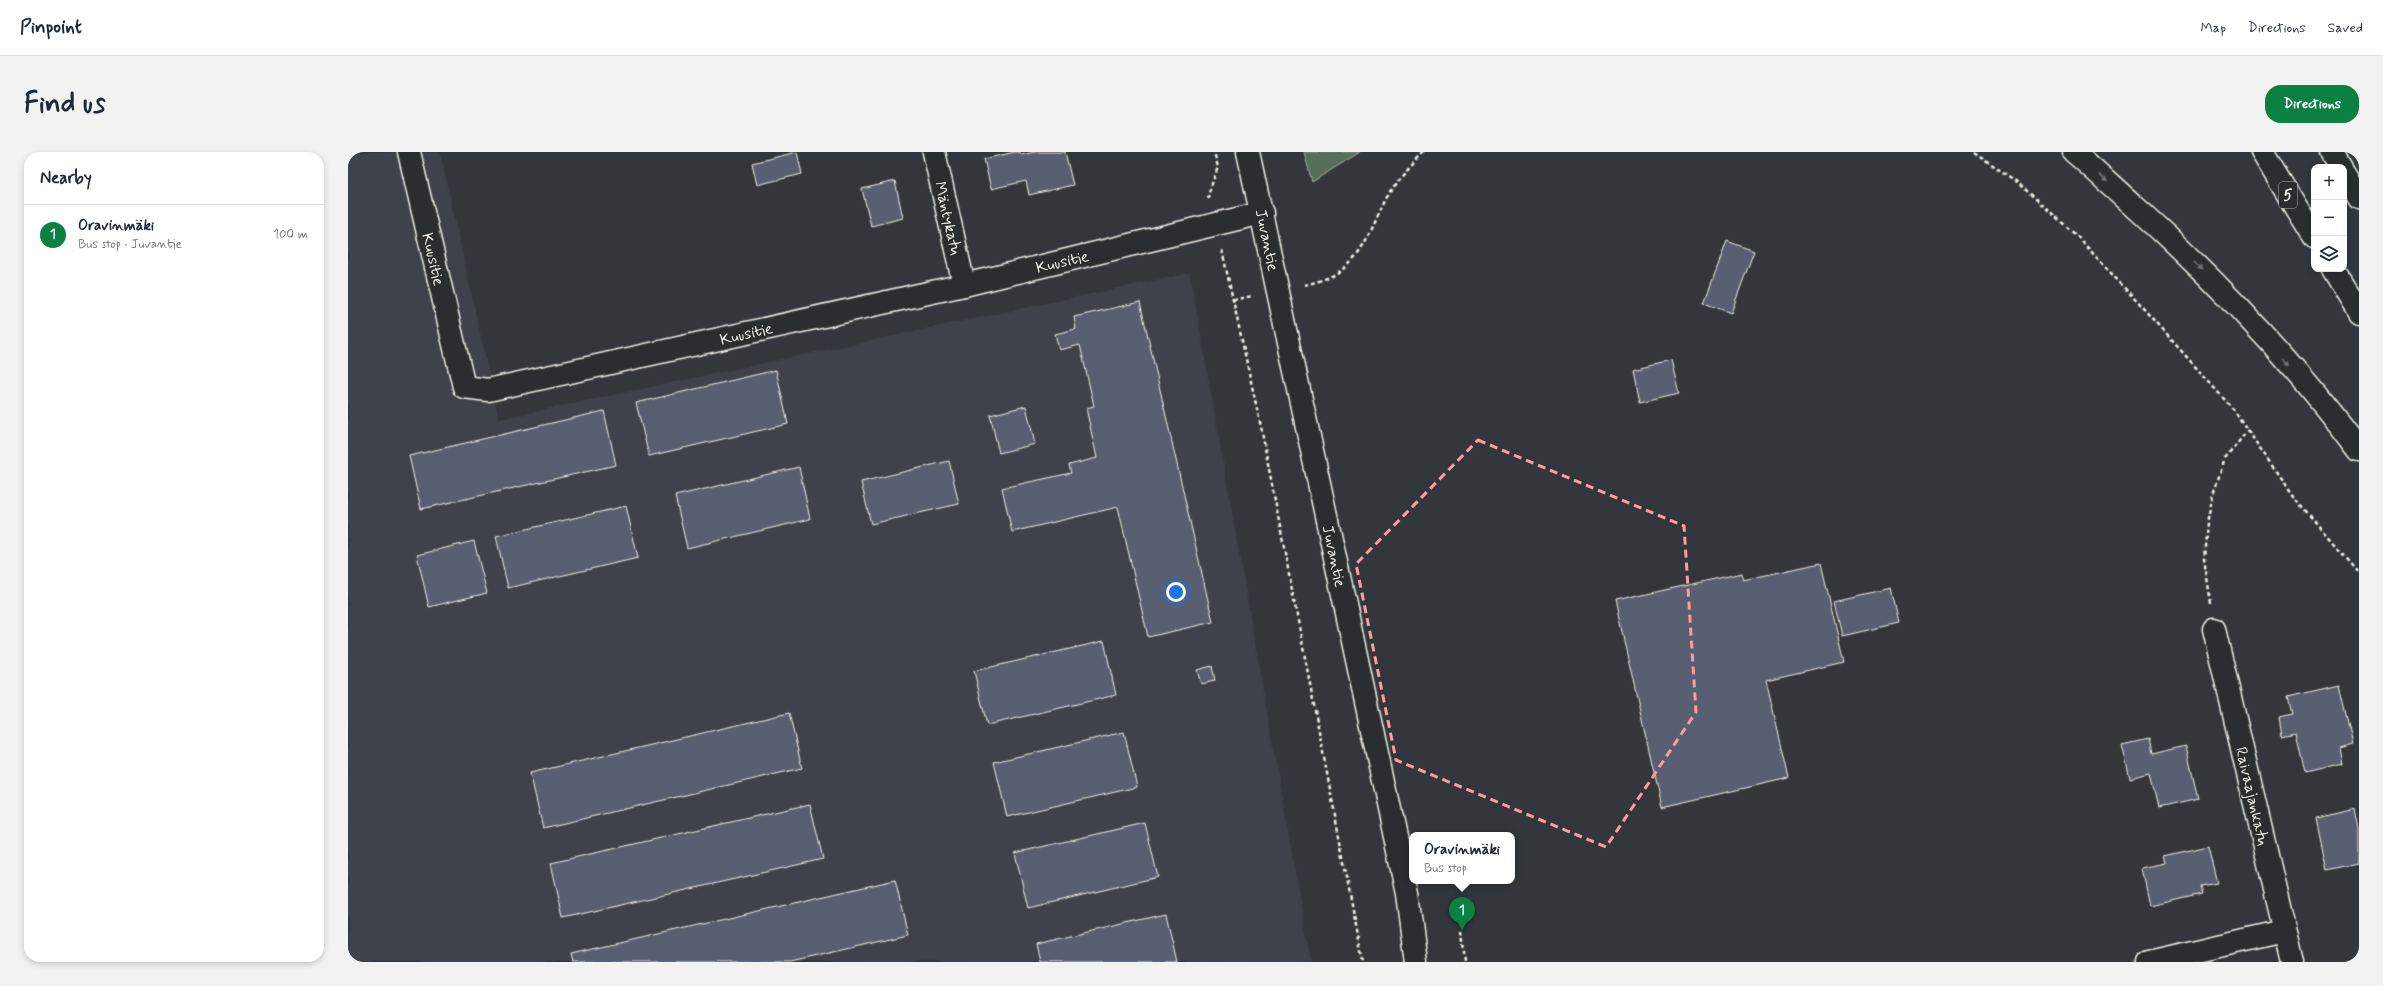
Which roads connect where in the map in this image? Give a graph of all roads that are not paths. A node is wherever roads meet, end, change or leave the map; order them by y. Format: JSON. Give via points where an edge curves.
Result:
{"nodes":[{"id":1,"x":409,"y":152,"type":"edge"},
{"id":2,"x":934,"y":152,"type":"edge"},
{"id":3,"x":1248,"y":152,"type":"edge"},
{"id":4,"x":2074,"y":152,"type":"edge"},
{"id":5,"x":2262,"y":152,"type":"edge"},
{"id":6,"x":2332,"y":152,"type":"edge"},
{"id":7,"x":2339,"y":164,"type":"edge"},
{"id":8,"x":2347,"y":178,"type":"edge"},
{"id":9,"x":2359,"y":198,"type":"edge"},
{"id":10,"x":1262,"y":213,"type":"junction"},
{"id":11,"x":2313,"y":236,"type":"edge"},
{"id":12,"x":2335,"y":272,"type":"edge"},
{"id":13,"x":964,"y":285,"type":"junction"},
{"id":14,"x":2359,"y":312,"type":"edge"},
{"id":15,"x":2359,"y":450,"type":"edge"},
{"id":16,"x":2214,"y":629,"type":"road end"},
{"id":17,"x":2284,"y":931,"type":"junction"},
{"id":18,"x":1416,"y":962,"type":"edge"},
{"id":19,"x":2149,"y":962,"type":"edge"},
{"id":20,"x":2292,"y":962,"type":"edge"}],
"edges":[{"from":1,"to":13,"type":"main road","name":"Kuusitie","via":[[464,386],[488,390]]},
{"from":2,"to":13,"type":"main road","name":"Mäntykatu"},
{"from":3,"to":10,"type":"main road","name":"Juvantie"},
{"from":4,"to":15,"type":"main road","one_way":true,"via":[[2174,242],[2246,315],[2334,417]]},
{"from":5,"to":11,"type":"main road","number":"5"},
{"from":6,"to":7,"type":"main road"},
{"from":8,"to":9,"type":"main road"},
{"from":10,"to":13,"type":"main road","name":"Kuusitie"},
{"from":10,"to":18,"type":"main road","name":"Juvantie","via":[[1407,894]]},
{"from":12,"to":14,"type":"main road"},
{"from":16,"to":17,"type":"main road","name":"Raivaajankatu"},
{"from":17,"to":19,"type":"main road"},
{"from":17,"to":20,"type":"main road","name":"Raivaajankatu"}]}
